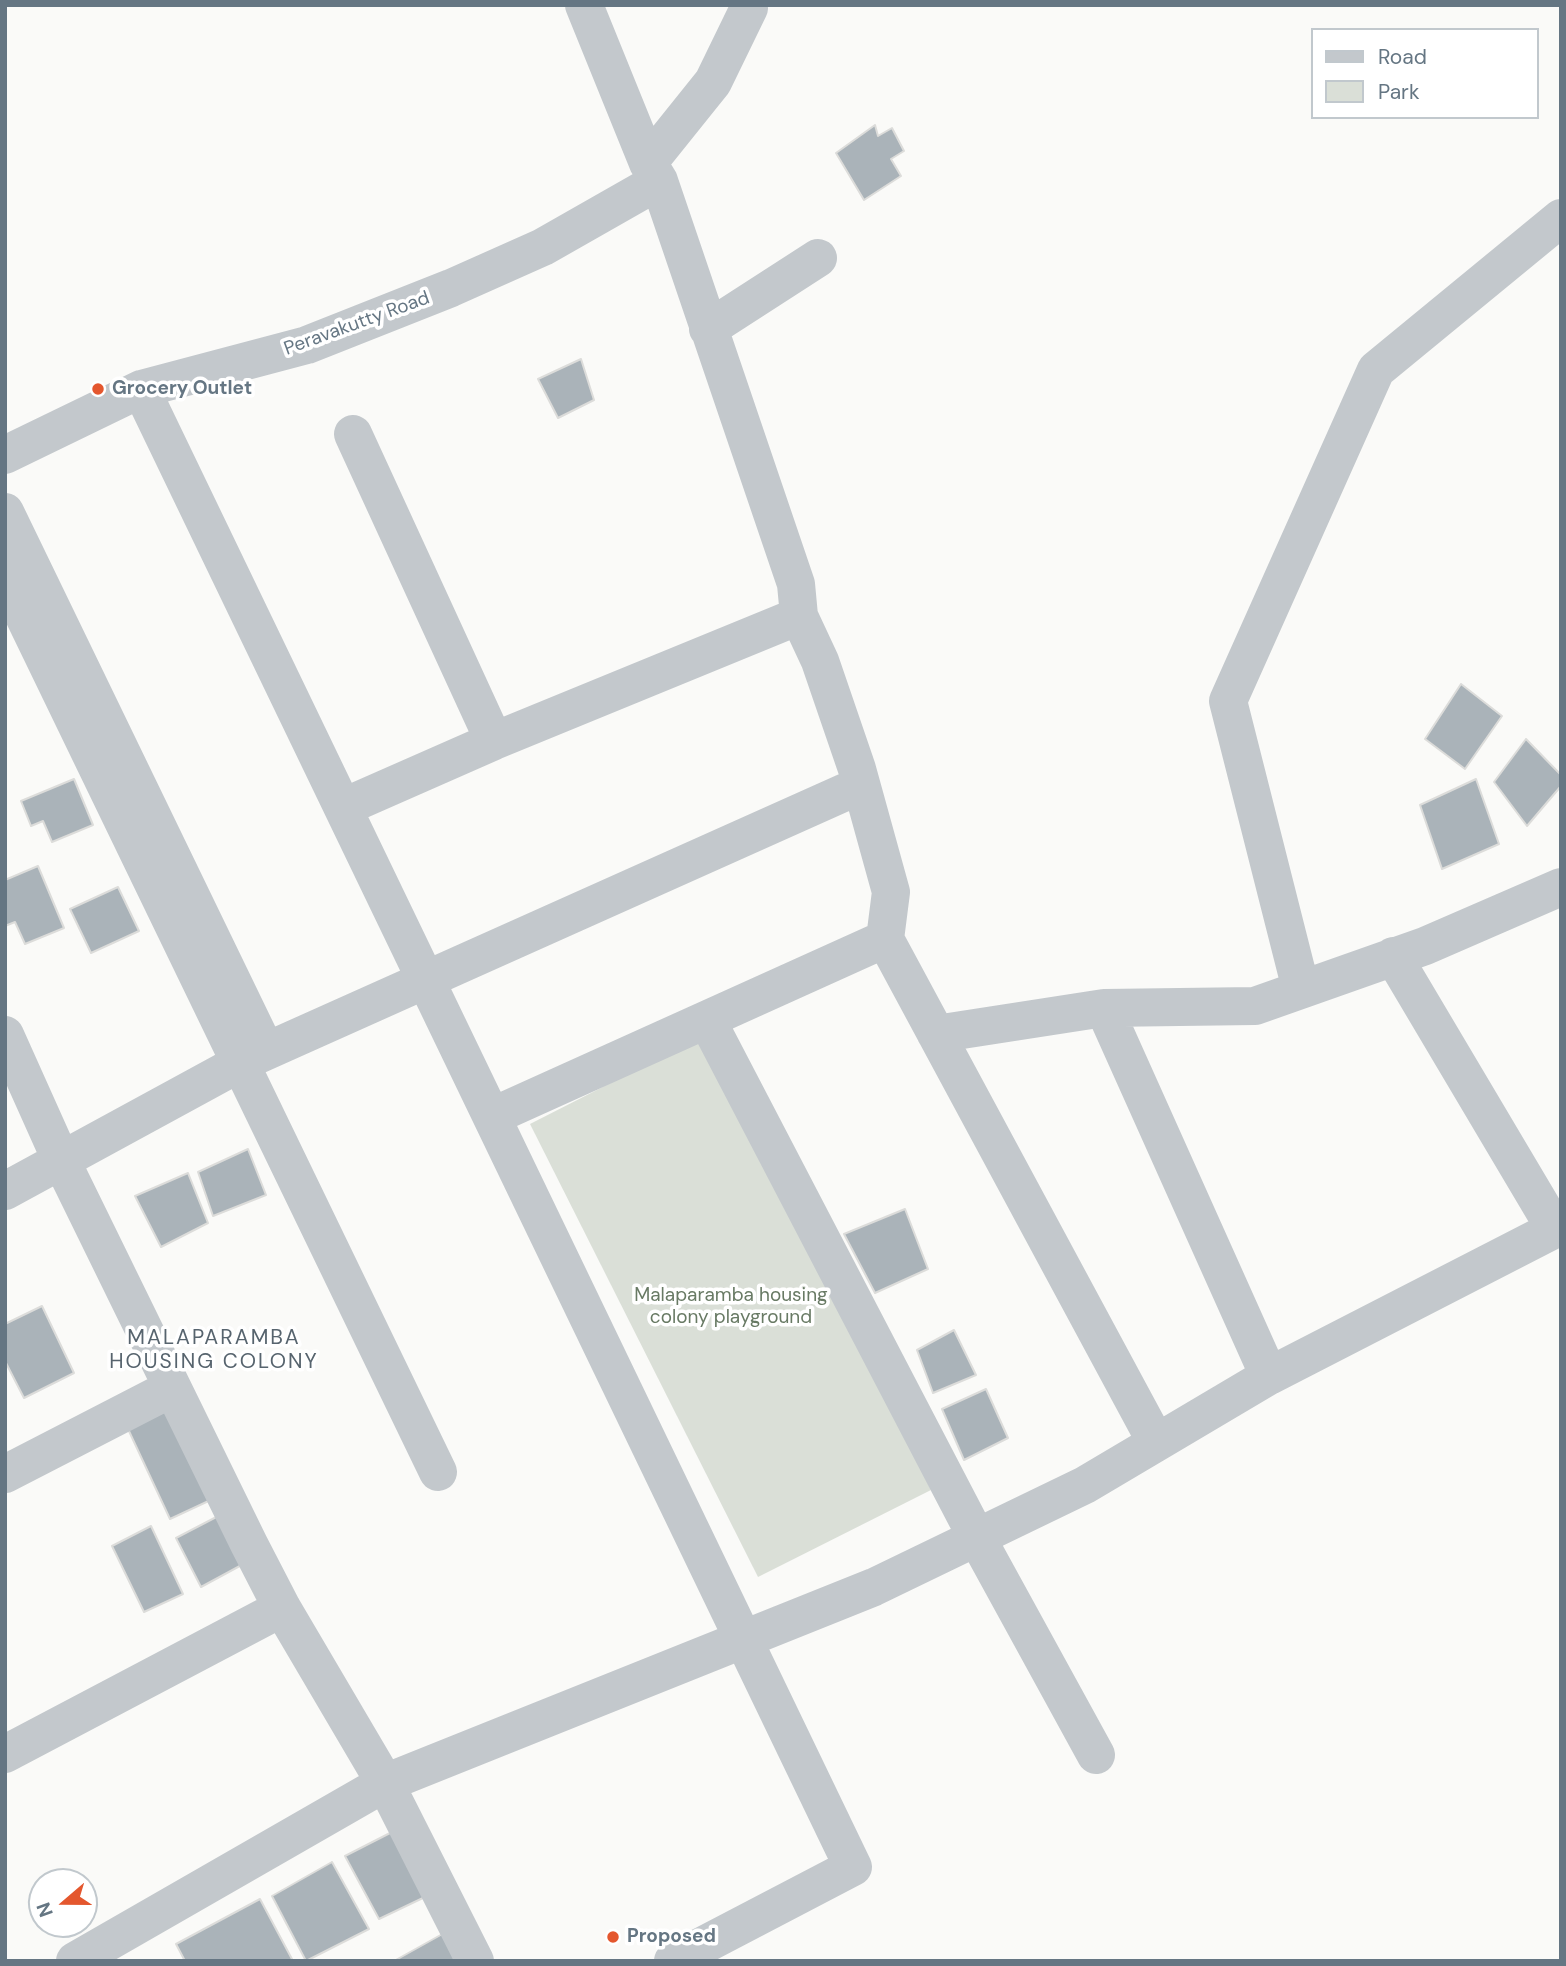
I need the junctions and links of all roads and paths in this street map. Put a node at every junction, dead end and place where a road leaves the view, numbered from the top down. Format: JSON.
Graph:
{"nodes":[{"id":1,"x":584,"y":5,"type":"edge"},
{"id":2,"x":749,"y":8,"type":"dead end"},
{"id":3,"x":653,"y":172,"type":"junction"},
{"id":4,"x":1561,"y":218,"type":"edge"},
{"id":5,"x":818,"y":258,"type":"dead end"},
{"id":6,"x":708,"y":329,"type":"junction"},
{"id":7,"x":141,"y":389,"type":"junction"},
{"id":8,"x":353,"y":434,"type":"dead end"},
{"id":9,"x":6,"y":452,"type":"edge"},
{"id":10,"x":5,"y":512,"type":"edge"},
{"id":11,"x":5,"y":577,"type":"edge"},
{"id":12,"x":799,"y":616,"type":"junction"},
{"id":13,"x":494,"y":741,"type":"junction"},
{"id":14,"x":861,"y":785,"type":"junction"},
{"id":15,"x":344,"y":807,"type":"junction"},
{"id":16,"x":1561,"y":887,"type":"edge"},
{"id":17,"x":885,"y":939,"type":"junction"},
{"id":18,"x":1393,"y":957,"type":"junction"},
{"id":19,"x":426,"y":978,"type":"junction"},
{"id":20,"x":1301,"y":989,"type":"junction"},
{"id":21,"x":1104,"y":1007,"type":"junction"},
{"id":22,"x":707,"y":1020,"type":"junction"},
{"id":23,"x":936,"y":1034,"type":"junction"},
{"id":24,"x":5,"y":1035,"type":"edge"},
{"id":25,"x":253,"y":1057,"type":"junction"},
{"id":26,"x":494,"y":1116,"type":"junction"},
{"id":27,"x":61,"y":1160,"type":"junction"},
{"id":28,"x":5,"y":1191,"type":"edge"},
{"id":29,"x":1558,"y":1227,"type":"edge"},
{"id":30,"x":1269,"y":1376,"type":"junction"},
{"id":31,"x":172,"y":1388,"type":"junction"},
{"id":32,"x":1156,"y":1442,"type":"junction"},
{"id":33,"x":438,"y":1472,"type":"dead end"},
{"id":34,"x":5,"y":1474,"type":"edge"},
{"id":35,"x":976,"y":1538,"type":"junction"},
{"id":36,"x":282,"y":1608,"type":"junction"},
{"id":37,"x":746,"y":1640,"type":"junction"},
{"id":38,"x":5,"y":1754,"type":"edge"},
{"id":39,"x":1096,"y":1755,"type":"dead end"},
{"id":40,"x":385,"y":1783,"type":"junction"},
{"id":41,"x":75,"y":1961,"type":"edge"},
{"id":42,"x":475,"y":1961,"type":"edge"},
{"id":43,"x":673,"y":1961,"type":"edge"}],
"edges":[{"from":1,"to":3,"type":"street"},
{"from":2,"to":3,"type":"street"},
{"from":3,"to":6,"type":"street"},
{"from":3,"to":7,"type":"street","name":"Peravakutty Road"},
{"from":4,"to":20,"type":"street"},
{"from":5,"to":6,"type":"street"},
{"from":6,"to":12,"type":"street"},
{"from":7,"to":9,"type":"street","name":"Peravakutty Road"},
{"from":7,"to":15,"type":"street"},
{"from":8,"to":13,"type":"street"},
{"from":10,"to":25,"type":"street"},
{"from":11,"to":25,"type":"street"},
{"from":12,"to":13,"type":"street"},
{"from":12,"to":14,"type":"street"},
{"from":13,"to":15,"type":"street"},
{"from":14,"to":17,"type":"street"},
{"from":14,"to":19,"type":"street"},
{"from":15,"to":19,"type":"street"},
{"from":16,"to":18,"type":"street"},
{"from":17,"to":22,"type":"street"},
{"from":17,"to":23,"type":"street"},
{"from":18,"to":20,"type":"street"},
{"from":18,"to":29,"type":"street"},
{"from":19,"to":25,"type":"street"},
{"from":19,"to":26,"type":"street"},
{"from":20,"to":21,"type":"street"},
{"from":21,"to":23,"type":"street"},
{"from":21,"to":30,"type":"street"},
{"from":22,"to":26,"type":"street"},
{"from":22,"to":35,"type":"street"},
{"from":23,"to":32,"type":"street"},
{"from":24,"to":27,"type":"street"},
{"from":25,"to":27,"type":"street"},
{"from":25,"to":33,"type":"street"},
{"from":26,"to":37,"type":"street"},
{"from":27,"to":28,"type":"street"},
{"from":27,"to":31,"type":"street"},
{"from":29,"to":30,"type":"street"},
{"from":30,"to":32,"type":"street"},
{"from":31,"to":34,"type":"street"},
{"from":31,"to":36,"type":"street"},
{"from":32,"to":35,"type":"street"},
{"from":35,"to":37,"type":"street"},
{"from":35,"to":39,"type":"street"},
{"from":36,"to":38,"type":"street"},
{"from":36,"to":40,"type":"street"},
{"from":37,"to":40,"type":"street"},
{"from":37,"to":43,"type":"street"},
{"from":40,"to":41,"type":"street"},
{"from":40,"to":42,"type":"street"}]}
